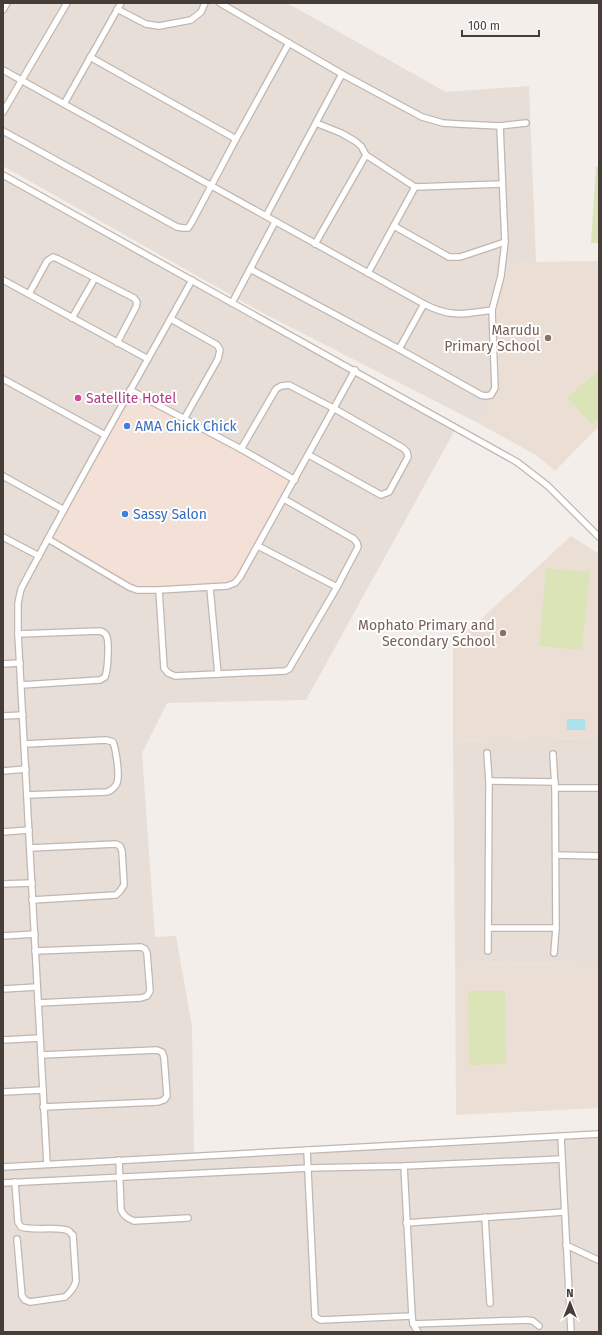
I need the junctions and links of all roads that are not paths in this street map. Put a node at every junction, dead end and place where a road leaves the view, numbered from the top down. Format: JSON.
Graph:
{"nodes":[{"id":1,"x":7,"y":3,"type":"edge"},
{"id":2,"x":67,"y":3,"type":"edge"},
{"id":3,"x":121,"y":3,"type":"edge"},
{"id":4,"x":205,"y":3,"type":"edge"},
{"id":5,"x":220,"y":3,"type":"edge"},
{"id":6,"x":118,"y":9,"type":"junction"},
{"id":7,"x":3,"y":10,"type":"edge"},
{"id":8,"x":289,"y":43,"type":"junction"},
{"id":9,"x":90,"y":57,"type":"junction"},
{"id":10,"x":3,"y":70,"type":"edge"},
{"id":11,"x":342,"y":74,"type":"junction"},
{"id":12,"x":22,"y":81,"type":"junction"},
{"id":13,"x":64,"y":104,"type":"junction"},
{"id":14,"x":3,"y":112,"type":"edge"},
{"id":15,"x":316,"y":123,"type":"junction"},
{"id":16,"x":526,"y":123,"type":"dead end"},
{"id":17,"x":500,"y":126,"type":"junction"},
{"id":18,"x":3,"y":131,"type":"edge"},
{"id":19,"x":236,"y":139,"type":"junction"},
{"id":20,"x":366,"y":155,"type":"junction"},
{"id":21,"x":3,"y":175,"type":"edge"},
{"id":22,"x":502,"y":184,"type":"junction"},
{"id":23,"x":212,"y":186,"type":"junction"},
{"id":24,"x":415,"y":187,"type":"junction"},
{"id":25,"x":266,"y":216,"type":"junction"},
{"id":26,"x":275,"y":222,"type":"junction"},
{"id":27,"x":394,"y":226,"type":"junction"},
{"id":28,"x":505,"y":242,"type":"junction"},
{"id":29,"x":315,"y":244,"type":"junction"},
{"id":30,"x":250,"y":269,"type":"junction"},
{"id":31,"x":368,"y":273,"type":"junction"},
{"id":32,"x":95,"y":278,"type":"junction"},
{"id":33,"x":3,"y":280,"type":"edge"},
{"id":34,"x":192,"y":280,"type":"junction"},
{"id":35,"x":29,"y":294,"type":"junction"},
{"id":36,"x":232,"y":303,"type":"junction"},
{"id":37,"x":424,"y":304,"type":"junction"},
{"id":38,"x":492,"y":310,"type":"junction"},
{"id":39,"x":72,"y":318,"type":"junction"},
{"id":40,"x":171,"y":319,"type":"junction"},
{"id":41,"x":117,"y":342,"type":"junction"},
{"id":42,"x":398,"y":349,"type":"junction"},
{"id":43,"x":148,"y":359,"type":"junction"},
{"id":44,"x":355,"y":370,"type":"junction"},
{"id":45,"x":3,"y":379,"type":"edge"},
{"id":46,"x":130,"y":390,"type":"junction"},
{"id":47,"x":335,"y":409,"type":"junction"},
{"id":48,"x":184,"y":419,"type":"junction"},
{"id":49,"x":104,"y":435,"type":"junction"},
{"id":50,"x":241,"y":449,"type":"junction"},
{"id":51,"x":310,"y":455,"type":"junction"},
{"id":52,"x":3,"y":476,"type":"edge"},
{"id":53,"x":295,"y":480,"type":"junction"},
{"id":54,"x":284,"y":499,"type":"junction"},
{"id":55,"x":64,"y":510,"type":"junction"},
{"id":56,"x":3,"y":537,"type":"edge"},
{"id":57,"x":599,"y":537,"type":"edge"},
{"id":58,"x":48,"y":539,"type":"junction"},
{"id":59,"x":258,"y":546,"type":"junction"},
{"id":60,"x":38,"y":556,"type":"junction"},
{"id":61,"x":337,"y":587,"type":"junction"},
{"id":62,"x":210,"y":588,"type":"junction"},
{"id":63,"x":159,"y":590,"type":"junction"},
{"id":64,"x":18,"y":634,"type":"junction"},
{"id":65,"x":20,"y":663,"type":"junction"},
{"id":66,"x":3,"y":664,"type":"edge"},
{"id":67,"x":218,"y":674,"type":"junction"},
{"id":68,"x":21,"y":685,"type":"junction"},
{"id":69,"x":23,"y":715,"type":"junction"},
{"id":70,"x":3,"y":716,"type":"edge"},
{"id":71,"x":25,"y":744,"type":"junction"},
{"id":72,"x":487,"y":753,"type":"dead end"},
{"id":73,"x":553,"y":754,"type":"dead end"},
{"id":74,"x":26,"y":769,"type":"junction"},
{"id":75,"x":3,"y":770,"type":"edge"},
{"id":76,"x":489,"y":781,"type":"junction"},
{"id":77,"x":555,"y":785,"type":"junction"},
{"id":78,"x":599,"y":788,"type":"edge"},
{"id":79,"x":28,"y":795,"type":"junction"},
{"id":80,"x":29,"y":830,"type":"junction"},
{"id":81,"x":3,"y":832,"type":"edge"},
{"id":82,"x":30,"y":848,"type":"junction"},
{"id":83,"x":556,"y":856,"type":"junction"},
{"id":84,"x":599,"y":856,"type":"edge"},
{"id":85,"x":32,"y":882,"type":"junction"},
{"id":86,"x":3,"y":884,"type":"edge"},
{"id":87,"x":32,"y":900,"type":"junction"},
{"id":88,"x":488,"y":928,"type":"junction"},
{"id":89,"x":556,"y":928,"type":"junction"},
{"id":90,"x":35,"y":934,"type":"junction"},
{"id":91,"x":3,"y":936,"type":"edge"},
{"id":92,"x":35,"y":951,"type":"junction"},
{"id":93,"x":488,"y":951,"type":"dead end"},
{"id":94,"x":554,"y":953,"type":"dead end"},
{"id":95,"x":38,"y":987,"type":"junction"},
{"id":96,"x":3,"y":989,"type":"edge"},
{"id":97,"x":38,"y":1003,"type":"junction"},
{"id":98,"x":40,"y":1038,"type":"junction"},
{"id":99,"x":3,"y":1040,"type":"edge"},
{"id":100,"x":41,"y":1055,"type":"junction"},
{"id":101,"x":43,"y":1090,"type":"junction"},
{"id":102,"x":3,"y":1092,"type":"edge"},
{"id":103,"x":44,"y":1107,"type":"junction"},
{"id":104,"x":599,"y":1134,"type":"edge"},
{"id":105,"x":561,"y":1137,"type":"junction"},
{"id":106,"x":307,"y":1150,"type":"junction"},
{"id":107,"x":562,"y":1158,"type":"junction"},
{"id":108,"x":119,"y":1160,"type":"junction"},
{"id":109,"x":47,"y":1164,"type":"junction"},
{"id":110,"x":404,"y":1166,"type":"junction"},
{"id":111,"x":3,"y":1167,"type":"edge"},
{"id":112,"x":309,"y":1168,"type":"junction"},
{"id":113,"x":120,"y":1178,"type":"junction"},
{"id":114,"x":15,"y":1182,"type":"junction"},
{"id":115,"x":3,"y":1183,"type":"edge"},
{"id":116,"x":564,"y":1212,"type":"junction"},
{"id":117,"x":485,"y":1217,"type":"junction"},
{"id":118,"x":188,"y":1218,"type":"dead end"},
{"id":119,"x":406,"y":1223,"type":"junction"},
{"id":120,"x":17,"y":1240,"type":"dead end"},
{"id":121,"x":566,"y":1245,"type":"junction"},
{"id":122,"x":598,"y":1260,"type":"dead end"},
{"id":123,"x":490,"y":1303,"type":"dead end"},
{"id":124,"x":412,"y":1316,"type":"junction"},
{"id":125,"x":413,"y":1324,"type":"junction"},
{"id":126,"x":539,"y":1326,"type":"dead end"},
{"id":127,"x":418,"y":1332,"type":"edge"},
{"id":128,"x":571,"y":1332,"type":"edge"}],
"edges":[{"from":1,"to":7,"type":"street"},
{"from":2,"to":12,"type":"street"},
{"from":3,"to":6,"type":"street"},
{"from":4,"to":6,"type":"street"},
{"from":5,"to":8,"type":"street"},
{"from":6,"to":9,"type":"street"},
{"from":8,"to":11,"type":"street"},
{"from":8,"to":19,"type":"street"},
{"from":9,"to":13,"type":"street"},
{"from":9,"to":19,"type":"street"},
{"from":10,"to":12,"type":"street"},
{"from":11,"to":15,"type":"street"},
{"from":11,"to":17,"type":"street"},
{"from":12,"to":13,"type":"street"},
{"from":12,"to":14,"type":"street"},
{"from":13,"to":23,"type":"street"},
{"from":15,"to":20,"type":"street"},
{"from":15,"to":25,"type":"street"},
{"from":16,"to":17,"type":"street"},
{"from":17,"to":22,"type":"street"},
{"from":18,"to":23,"type":"street"},
{"from":19,"to":23,"type":"street"},
{"from":20,"to":24,"type":"street"},
{"from":20,"to":29,"type":"street"},
{"from":21,"to":34,"type":"street"},
{"from":22,"to":24,"type":"street"},
{"from":22,"to":28,"type":"street"},
{"from":23,"to":25,"type":"street"},
{"from":24,"to":27,"type":"street"},
{"from":25,"to":26,"type":"street"},
{"from":26,"to":29,"type":"street"},
{"from":26,"to":30,"type":"street"},
{"from":27,"to":28,"type":"street"},
{"from":27,"to":31,"type":"street"},
{"from":28,"to":38,"type":"street"},
{"from":29,"to":31,"type":"street"},
{"from":30,"to":36,"type":"street"},
{"from":30,"to":42,"type":"street"},
{"from":31,"to":37,"type":"street"},
{"from":32,"to":35,"type":"street"},
{"from":32,"to":39,"type":"street"},
{"from":32,"to":41,"type":"street"},
{"from":33,"to":35,"type":"street"},
{"from":34,"to":36,"type":"street"},
{"from":34,"to":40,"type":"street"},
{"from":35,"to":39,"type":"street"},
{"from":36,"to":44,"type":"street"},
{"from":37,"to":38,"type":"street"},
{"from":37,"to":42,"type":"street"},
{"from":38,"to":42,"type":"street"},
{"from":39,"to":41,"type":"street"},
{"from":40,"to":43,"type":"street"},
{"from":40,"to":48,"type":"street"},
{"from":41,"to":43,"type":"street"},
{"from":43,"to":46,"type":"street"},
{"from":44,"to":47,"type":"street"},
{"from":44,"to":57,"type":"street"},
{"from":45,"to":49,"type":"street"},
{"from":46,"to":48,"type":"street"},
{"from":46,"to":49,"type":"street"},
{"from":47,"to":50,"type":"street"},
{"from":47,"to":51,"type":"street"},
{"from":47,"to":51,"type":"street"},
{"from":48,"to":50,"type":"street"},
{"from":49,"to":55,"type":"street"},
{"from":50,"to":53,"type":"street"},
{"from":51,"to":53,"type":"street"},
{"from":52,"to":55,"type":"street"},
{"from":53,"to":54,"type":"street"},
{"from":54,"to":59,"type":"street"},
{"from":54,"to":61,"type":"street"},
{"from":55,"to":58,"type":"street"},
{"from":56,"to":60,"type":"street"},
{"from":58,"to":60,"type":"street"},
{"from":58,"to":63,"type":"street"},
{"from":59,"to":61,"type":"street"},
{"from":59,"to":62,"type":"street"},
{"from":60,"to":64,"type":"street"},
{"from":61,"to":67,"type":"street"},
{"from":62,"to":63,"type":"street"},
{"from":62,"to":67,"type":"street"},
{"from":63,"to":67,"type":"street"},
{"from":64,"to":65,"type":"street"},
{"from":64,"to":68,"type":"street"},
{"from":65,"to":66,"type":"street"},
{"from":65,"to":68,"type":"street"},
{"from":68,"to":69,"type":"street"},
{"from":69,"to":70,"type":"street"},
{"from":69,"to":71,"type":"street"},
{"from":71,"to":74,"type":"street"},
{"from":71,"to":79,"type":"street"},
{"from":72,"to":76,"type":"street"},
{"from":73,"to":77,"type":"street"},
{"from":74,"to":75,"type":"street"},
{"from":74,"to":79,"type":"street"},
{"from":76,"to":77,"type":"street"},
{"from":76,"to":88,"type":"street"},
{"from":77,"to":78,"type":"street"},
{"from":77,"to":83,"type":"street"},
{"from":79,"to":80,"type":"street"},
{"from":80,"to":81,"type":"street"},
{"from":80,"to":82,"type":"street"},
{"from":82,"to":85,"type":"street"},
{"from":82,"to":87,"type":"street"},
{"from":83,"to":84,"type":"street"},
{"from":83,"to":89,"type":"street"},
{"from":85,"to":86,"type":"street"},
{"from":85,"to":87,"type":"street"},
{"from":87,"to":90,"type":"street"},
{"from":88,"to":89,"type":"street"},
{"from":88,"to":93,"type":"street"},
{"from":89,"to":94,"type":"street"},
{"from":90,"to":91,"type":"street"},
{"from":90,"to":92,"type":"street"},
{"from":92,"to":95,"type":"street"},
{"from":92,"to":97,"type":"street"},
{"from":95,"to":96,"type":"street"},
{"from":95,"to":97,"type":"street"},
{"from":97,"to":98,"type":"street"},
{"from":98,"to":99,"type":"street"},
{"from":98,"to":100,"type":"street"},
{"from":100,"to":101,"type":"street"},
{"from":100,"to":103,"type":"street"},
{"from":101,"to":102,"type":"street"},
{"from":101,"to":103,"type":"street"},
{"from":103,"to":109,"type":"street"},
{"from":104,"to":105,"type":"street"},
{"from":105,"to":106,"type":"street"},
{"from":105,"to":107,"type":"street"},
{"from":106,"to":108,"type":"street"},
{"from":106,"to":112,"type":"street"},
{"from":107,"to":110,"type":"street"},
{"from":107,"to":116,"type":"street"},
{"from":108,"to":109,"type":"street"},
{"from":108,"to":113,"type":"street"},
{"from":109,"to":111,"type":"street"},
{"from":110,"to":112,"type":"street"},
{"from":110,"to":119,"type":"street"},
{"from":112,"to":113,"type":"street"},
{"from":112,"to":124,"type":"street"},
{"from":113,"to":114,"type":"street"},
{"from":113,"to":118,"type":"street"},
{"from":114,"to":115,"type":"street"},
{"from":114,"to":120,"type":"street"},
{"from":116,"to":117,"type":"street"},
{"from":116,"to":121,"type":"street"},
{"from":117,"to":119,"type":"street"},
{"from":117,"to":123,"type":"street"},
{"from":119,"to":124,"type":"street"},
{"from":121,"to":122,"type":"street"},
{"from":121,"to":128,"type":"street"},
{"from":124,"to":125,"type":"street"},
{"from":125,"to":126,"type":"street"},
{"from":125,"to":127,"type":"street"}]}
